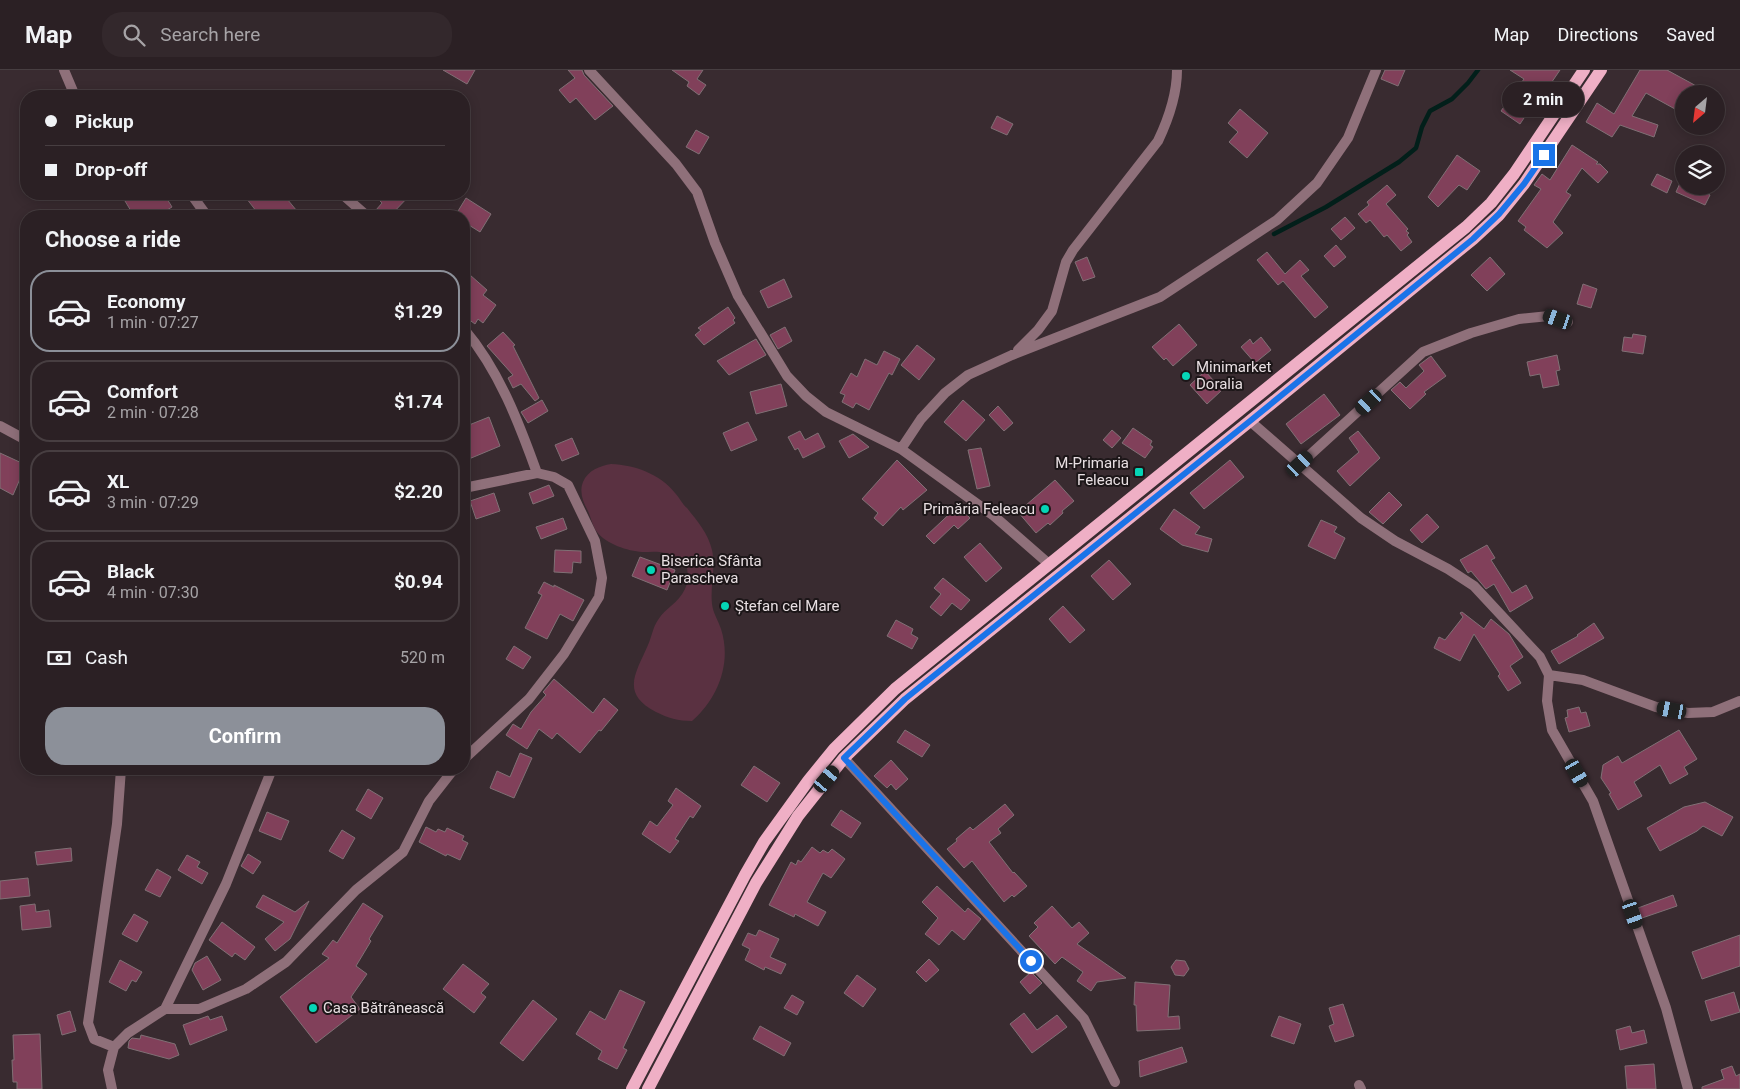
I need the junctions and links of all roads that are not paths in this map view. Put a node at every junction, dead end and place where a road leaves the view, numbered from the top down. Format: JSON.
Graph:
{"nodes":[{"id":1,"x":64,"y":70,"type":"edge"},
{"id":2,"x":589,"y":70,"type":"edge"},
{"id":3,"x":1177,"y":70,"type":"edge"},
{"id":4,"x":1376,"y":70,"type":"edge"},
{"id":5,"x":1584,"y":70,"type":"edge"},
{"id":6,"x":1601,"y":70,"type":"edge"},
{"id":7,"x":72,"y":90,"type":"edge"},
{"id":8,"x":196,"y":200,"type":"edge"},
{"id":9,"x":349,"y":200,"type":"edge"},
{"id":10,"x":203,"y":210,"type":"edge"},
{"id":11,"x":360,"y":210,"type":"edge"},
{"id":12,"x":1568,"y":322,"type":"dead end"},
{"id":13,"x":470,"y":336,"type":"edge"},
{"id":14,"x":1012,"y":355,"type":"junction"},
{"id":15,"x":1250,"y":421,"type":"junction"},
{"id":16,"x":0,"y":426,"type":"edge"},
{"id":17,"x":20,"y":437,"type":"edge"},
{"id":18,"x":901,"y":449,"type":"junction"},
{"id":19,"x":1300,"y":464,"type":"junction"},
{"id":20,"x":537,"y":473,"type":"junction"},
{"id":21,"x":470,"y":487,"type":"edge"},
{"id":22,"x":1049,"y":564,"type":"junction"},
{"id":23,"x":1549,"y":675,"type":"junction"},
{"id":24,"x":1740,"y":701,"type":"edge"},
{"id":25,"x":470,"y":754,"type":"edge"},
{"id":26,"x":844,"y":758,"type":"junction"},
{"id":27,"x":121,"y":775,"type":"edge"},
{"id":28,"x":270,"y":775,"type":"edge"},
{"id":29,"x":449,"y":775,"type":"edge"},
{"id":30,"x":164,"y":1009,"type":"junction"},
{"id":31,"x":114,"y":1047,"type":"junction"},
{"id":32,"x":1115,"y":1082,"type":"dead end"},
{"id":33,"x":112,"y":1089,"type":"edge"},
{"id":34,"x":632,"y":1089,"type":"edge"},
{"id":35,"x":648,"y":1089,"type":"edge"},
{"id":36,"x":1688,"y":1089,"type":"edge"}],
"edges":[{"from":1,"to":7,"type":"street"},
{"from":2,"to":18,"type":"street"},
{"from":3,"to":14,"type":"street"},
{"from":4,"to":14,"type":"street"},
{"from":5,"to":22,"type":"main road"},
{"from":6,"to":15,"type":"main road"},
{"from":8,"to":10,"type":"street"},
{"from":9,"to":11,"type":"street"},
{"from":12,"to":19,"type":"street"},
{"from":13,"to":20,"type":"street"},
{"from":14,"to":18,"type":"street"},
{"from":15,"to":19,"type":"street"},
{"from":15,"to":26,"type":"main road"},
{"from":16,"to":17,"type":"street"},
{"from":18,"to":22,"type":"street"},
{"from":19,"to":23,"type":"street"},
{"from":20,"to":21,"type":"street"},
{"from":20,"to":25,"type":"street"},
{"from":22,"to":34,"type":"main road"},
{"from":23,"to":24,"type":"street"},
{"from":23,"to":36,"type":"street"},
{"from":26,"to":32,"type":"street"},
{"from":26,"to":35,"type":"main road"},
{"from":27,"to":31,"type":"street"},
{"from":28,"to":30,"type":"street"},
{"from":29,"to":30,"type":"street"},
{"from":30,"to":31,"type":"street"},
{"from":31,"to":33,"type":"street"}]}
